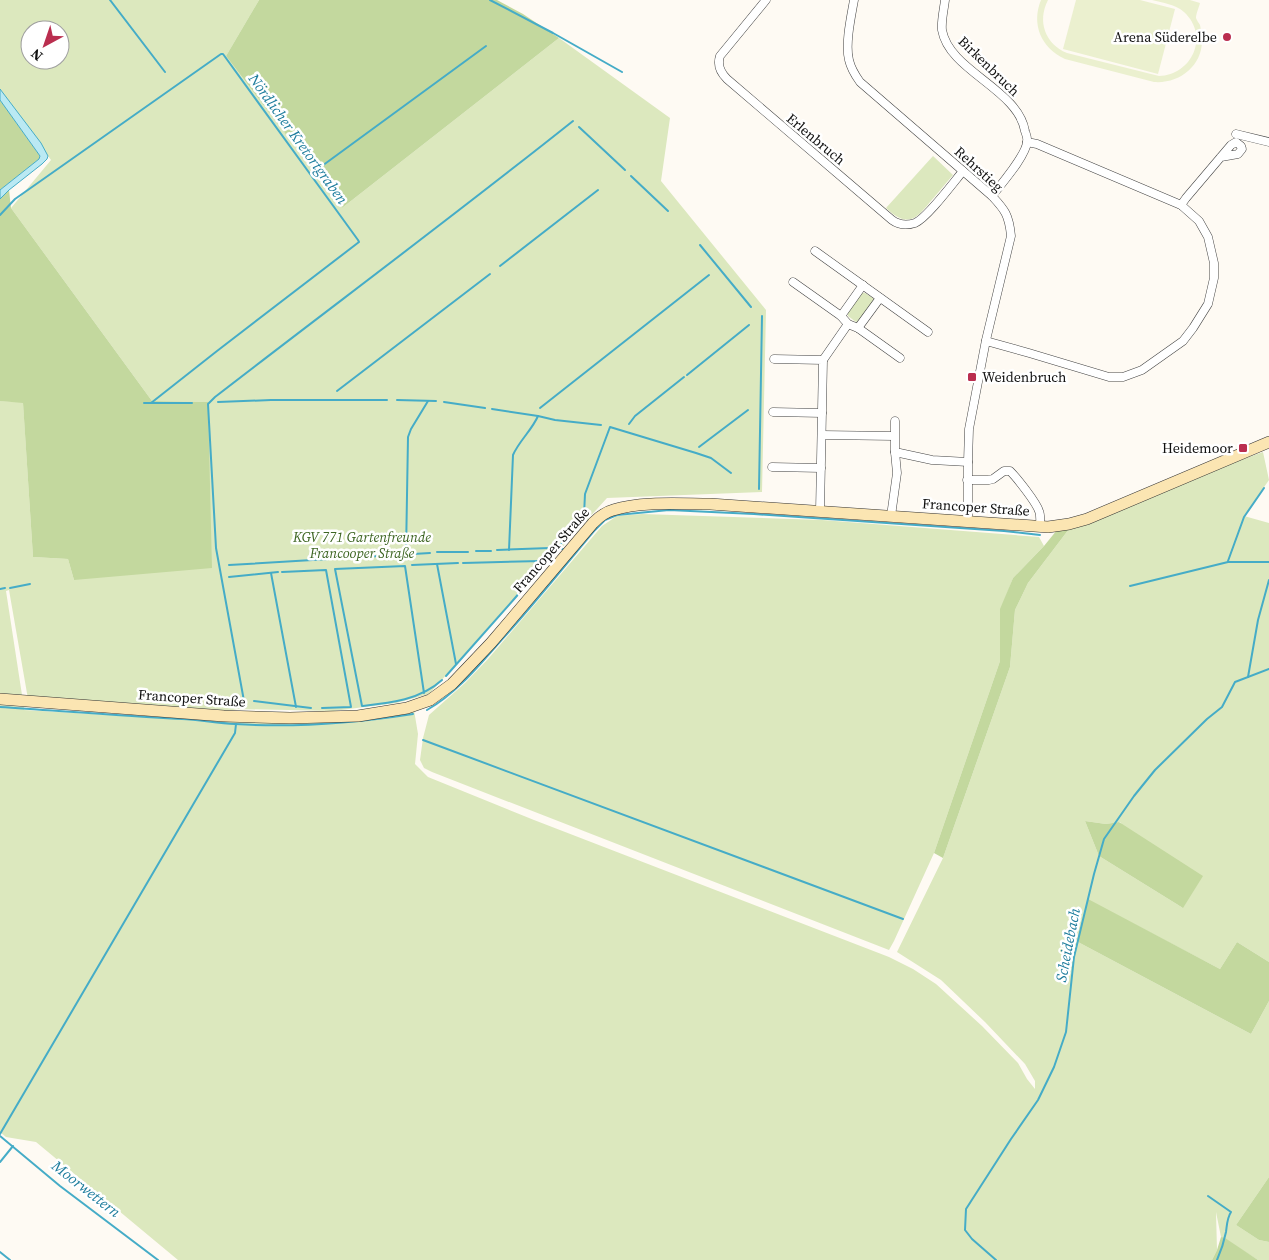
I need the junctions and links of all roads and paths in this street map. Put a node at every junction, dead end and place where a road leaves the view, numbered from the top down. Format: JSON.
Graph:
{"nodes":[{"id":1,"x":766,"y":0,"type":"edge"},
{"id":2,"x":854,"y":0,"type":"edge"},
{"id":3,"x":945,"y":0,"type":"edge"},
{"id":4,"x":1236,"y":134,"type":"dead end"},
{"id":5,"x":1028,"y":142,"type":"junction"},
{"id":6,"x":1269,"y":142,"type":"edge"},
{"id":7,"x":1221,"y":156,"type":"dead end"},
{"id":8,"x":963,"y":171,"type":"junction"},
{"id":9,"x":992,"y":196,"type":"junction"},
{"id":10,"x":1181,"y":205,"type":"junction"},
{"id":11,"x":815,"y":251,"type":"dead end"},
{"id":12,"x":793,"y":282,"type":"dead end"},
{"id":13,"x":863,"y":285,"type":"junction"},
{"id":14,"x":880,"y":298,"type":"junction"},
{"id":15,"x":841,"y":316,"type":"junction"},
{"id":16,"x":848,"y":324,"type":"junction"},
{"id":17,"x":858,"y":328,"type":"junction"},
{"id":18,"x":928,"y":332,"type":"dead end"},
{"id":19,"x":986,"y":341,"type":"junction"},
{"id":20,"x":900,"y":358,"type":"dead end"},
{"id":21,"x":774,"y":360,"type":"dead end"},
{"id":22,"x":823,"y":360,"type":"junction"},
{"id":23,"x":773,"y":412,"type":"dead end"},
{"id":24,"x":822,"y":413,"type":"junction"},
{"id":25,"x":895,"y":422,"type":"dead end"},
{"id":26,"x":822,"y":435,"type":"junction"},
{"id":27,"x":894,"y":436,"type":"junction"},
{"id":28,"x":1269,"y":442,"type":"edge"},
{"id":29,"x":895,"y":452,"type":"junction"},
{"id":30,"x":968,"y":462,"type":"junction"},
{"id":31,"x":772,"y":467,"type":"dead end"},
{"id":32,"x":821,"y":468,"type":"junction"},
{"id":33,"x":968,"y":480,"type":"junction"},
{"id":34,"x":820,"y":511,"type":"junction"},
{"id":35,"x":891,"y":516,"type":"junction"},
{"id":36,"x":968,"y":522,"type":"junction"},
{"id":37,"x":1040,"y":527,"type":"junction"},
{"id":38,"x":0,"y":699,"type":"edge"}],
"edges":[{"from":1,"to":8,"type":"street","name":"Erlenbruch"},
{"from":2,"to":8,"type":"street","name":"Rehrstieg"},
{"from":3,"to":5,"type":"street","name":"Birkenbruch"},
{"from":4,"to":6,"type":"street"},
{"from":5,"to":9,"type":"street"},
{"from":5,"to":10,"type":"street"},
{"from":7,"to":10,"type":"street"},
{"from":8,"to":9,"type":"street","name":"Rehrstieg"},
{"from":9,"to":19,"type":"street","name":"Rehrstieg"},
{"from":10,"to":19,"type":"street"},
{"from":11,"to":13,"type":"street"},
{"from":12,"to":15,"type":"street"},
{"from":13,"to":14,"type":"street"},
{"from":13,"to":15,"type":"street"},
{"from":14,"to":17,"type":"street"},
{"from":14,"to":18,"type":"street"},
{"from":15,"to":16,"type":"street"},
{"from":16,"to":17,"type":"street"},
{"from":16,"to":22,"type":"street"},
{"from":17,"to":20,"type":"street"},
{"from":19,"to":30,"type":"street","name":"Rehrstieg"},
{"from":21,"to":22,"type":"street"},
{"from":22,"to":24,"type":"street"},
{"from":23,"to":24,"type":"street"},
{"from":24,"to":26,"type":"street"},
{"from":25,"to":27,"type":"street"},
{"from":26,"to":27,"type":"street"},
{"from":26,"to":32,"type":"street"},
{"from":27,"to":29,"type":"street"},
{"from":28,"to":37,"type":"main road","name":"Francoper Straße"},
{"from":29,"to":30,"type":"street"},
{"from":29,"to":35,"type":"street"},
{"from":30,"to":33,"type":"street","name":"Rehrstieg"},
{"from":31,"to":32,"type":"street"},
{"from":32,"to":34,"type":"street"},
{"from":33,"to":36,"type":"street","name":"Rehrstieg"},
{"from":33,"to":37,"type":"street"},
{"from":34,"to":35,"type":"main road","name":"Francoper Straße"},
{"from":34,"to":38,"type":"main road","name":"Francoper Straße"},
{"from":35,"to":36,"type":"main road","name":"Francoper Straße"},
{"from":36,"to":37,"type":"main road","name":"Francoper Straße"}]}
